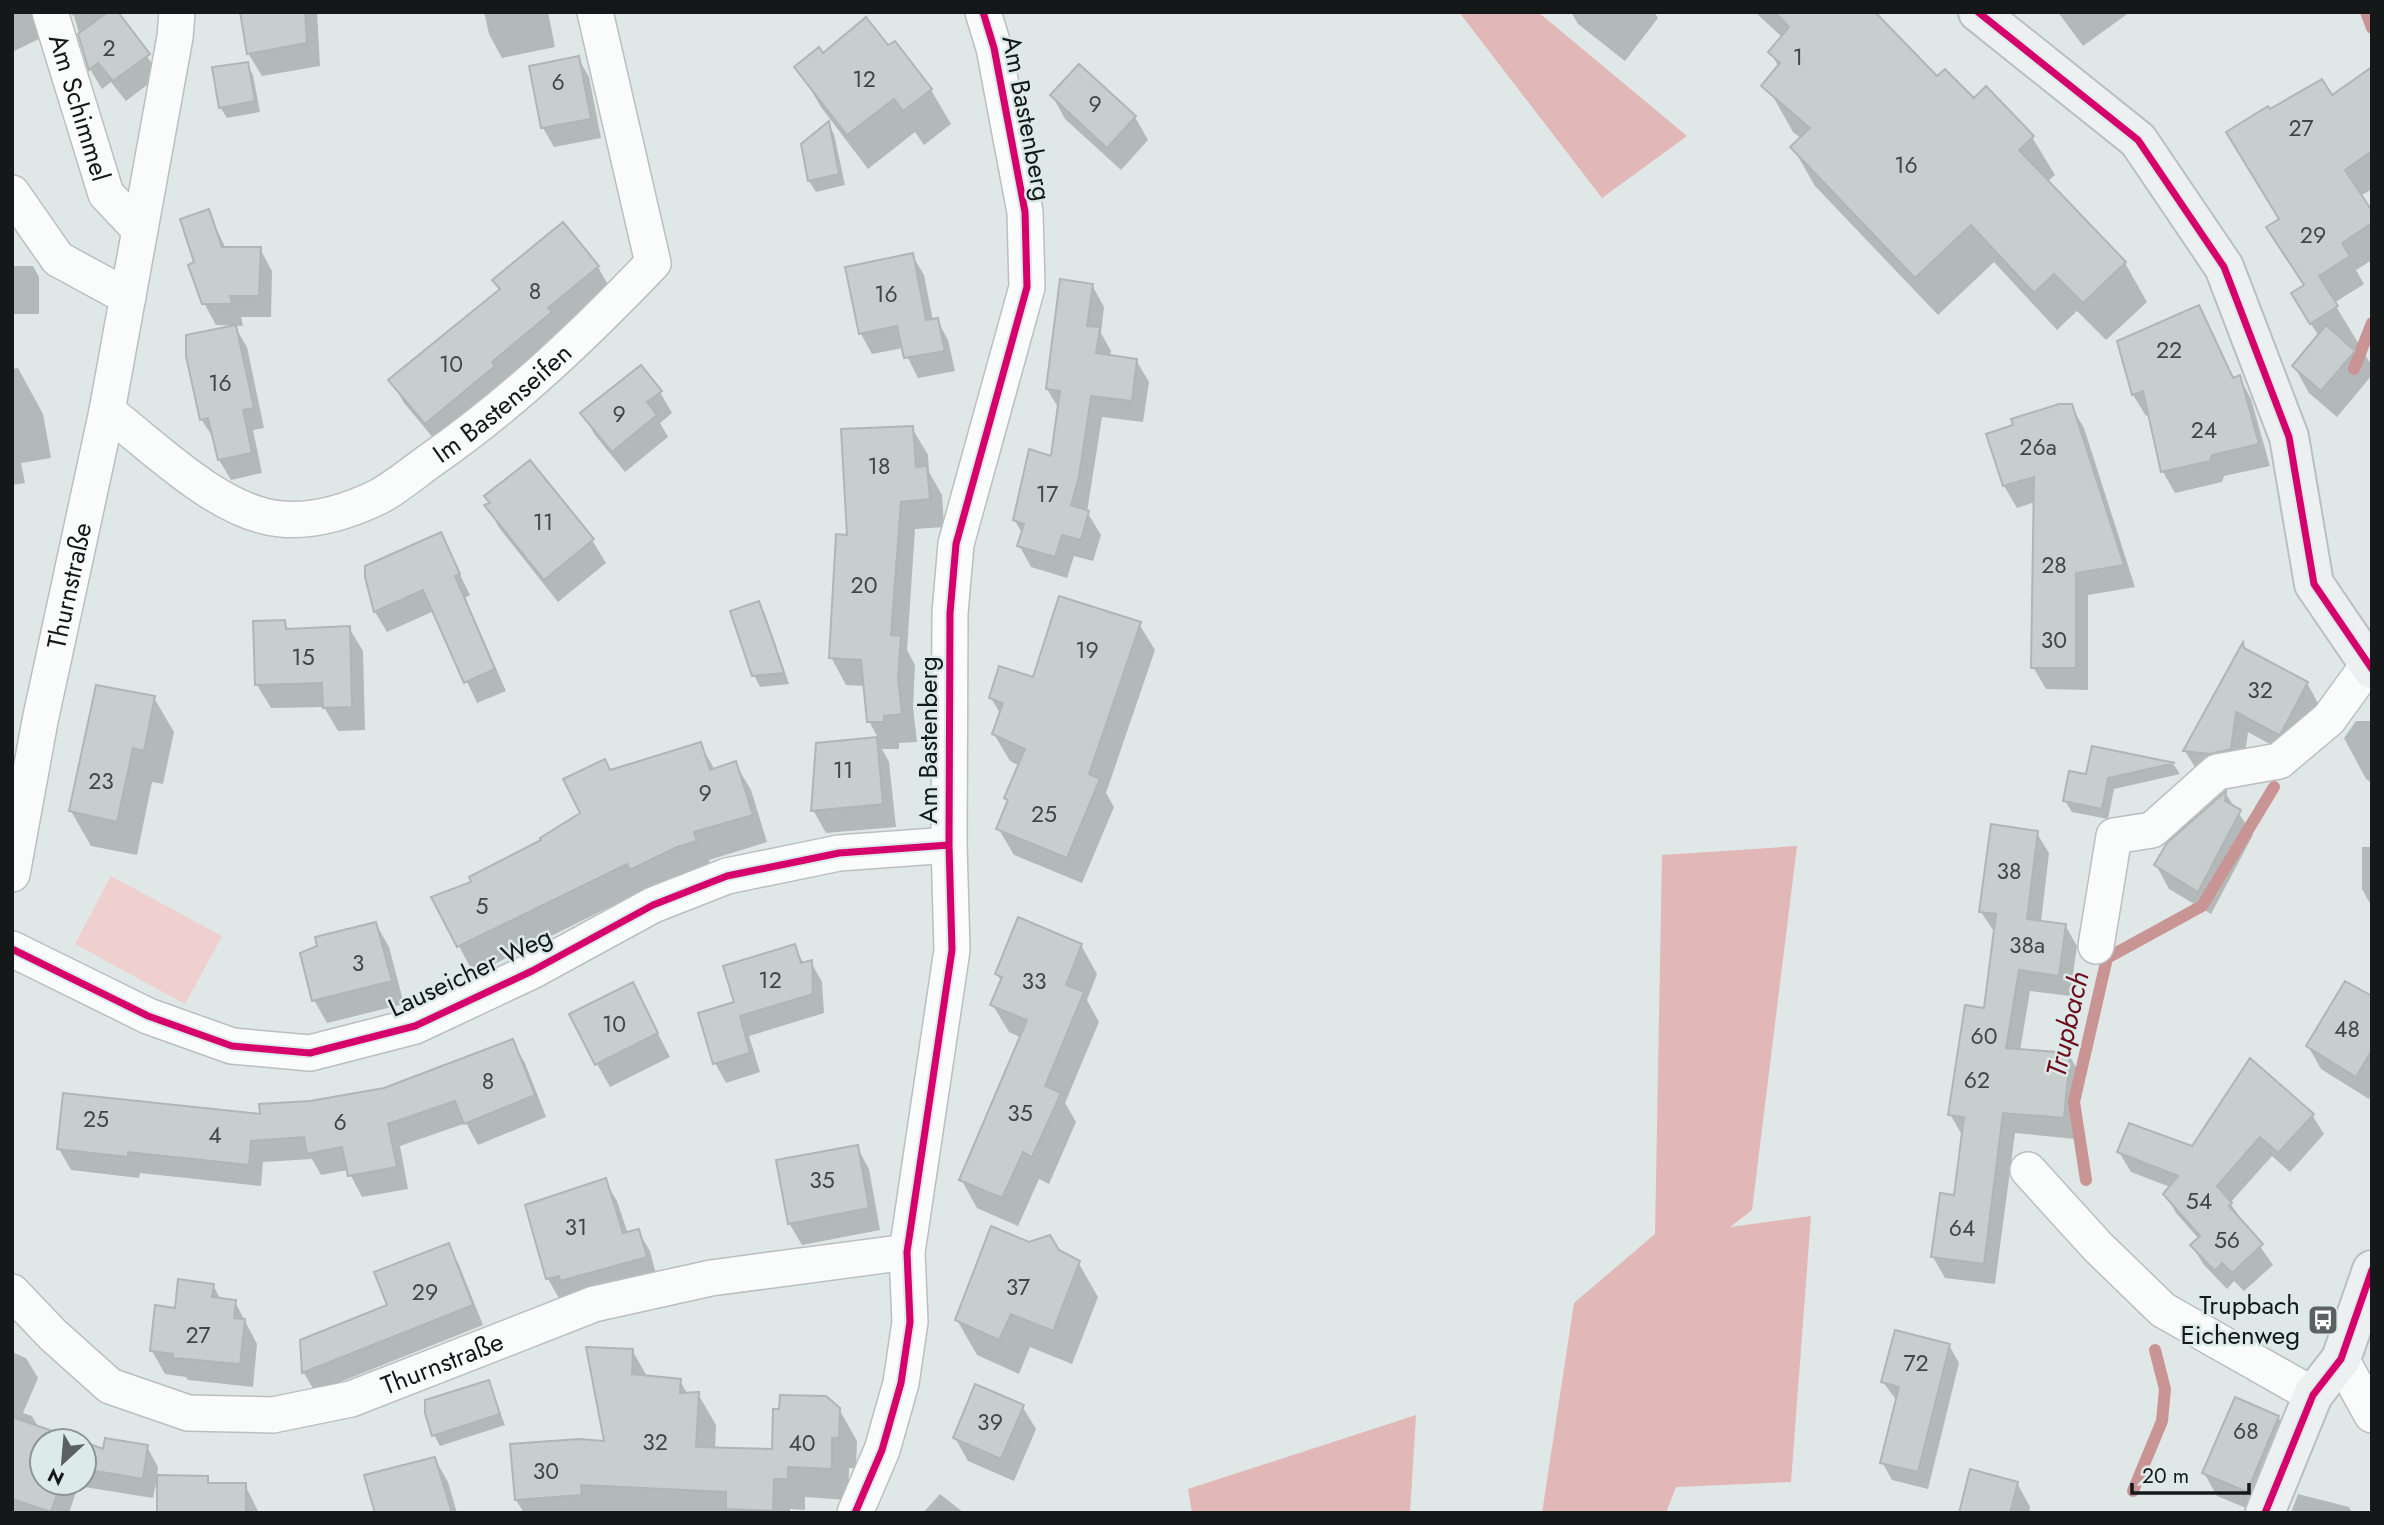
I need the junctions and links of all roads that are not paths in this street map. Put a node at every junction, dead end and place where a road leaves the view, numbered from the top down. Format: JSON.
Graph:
{"nodes":[{"id":1,"x":50,"y":12,"type":"edge"},
{"id":2,"x":177,"y":12,"type":"edge"},
{"id":3,"x":595,"y":12,"type":"edge"},
{"id":4,"x":983,"y":12,"type":"edge"},
{"id":5,"x":1978,"y":12,"type":"edge"},
{"id":6,"x":12,"y":193,"type":"edge"},
{"id":7,"x":140,"y":230,"type":"junction"},
{"id":8,"x":128,"y":297,"type":"junction"},
{"id":9,"x":107,"y":411,"type":"junction"},
{"id":10,"x":2370,"y":667,"type":"edge"},
{"id":11,"x":949,"y":845,"type":"junction"},
{"id":12,"x":12,"y":874,"type":"edge"},
{"id":13,"x":2096,"y":946,"type":"dead end"},
{"id":14,"x":12,"y":949,"type":"edge"},
{"id":15,"x":2028,"y":1170,"type":"dead end"},
{"id":16,"x":907,"y":1252,"type":"junction"},
{"id":17,"x":2372,"y":1270,"type":"edge"},
{"id":18,"x":12,"y":1292,"type":"edge"},
{"id":19,"x":2341,"y":1359,"type":"junction"},
{"id":20,"x":2313,"y":1395,"type":"junction"},
{"id":21,"x":2372,"y":1415,"type":"edge"},
{"id":22,"x":855,"y":1513,"type":"edge"},
{"id":23,"x":2265,"y":1513,"type":"edge"}],
"edges":[{"from":1,"to":7,"type":"street","name":"Am Schimmel"},
{"from":2,"to":7,"type":"street","name":"Thurnstraße"},
{"from":3,"to":9,"type":"street","name":"Im Bastenseifen"},
{"from":4,"to":11,"type":"street","name":"Am Bastenberg"},
{"from":5,"to":10,"type":"street"},
{"from":6,"to":8,"type":"street"},
{"from":7,"to":8,"type":"street","name":"Thurnstraße"},
{"from":8,"to":9,"type":"street","name":"Thurnstraße"},
{"from":9,"to":12,"type":"street","name":"Thurnstraße"},
{"from":10,"to":13,"type":"street"},
{"from":11,"to":14,"type":"street","name":"Lauseicher Weg"},
{"from":11,"to":16,"type":"street","name":"Am Bastenberg"},
{"from":15,"to":20,"type":"street"},
{"from":16,"to":18,"type":"street","name":"Thurnstraße"},
{"from":16,"to":22,"type":"street","name":"Am Bastenberg"},
{"from":17,"to":19,"type":"street"},
{"from":19,"to":20,"type":"street"},
{"from":19,"to":21,"type":"street"},
{"from":20,"to":23,"type":"street"}]}
